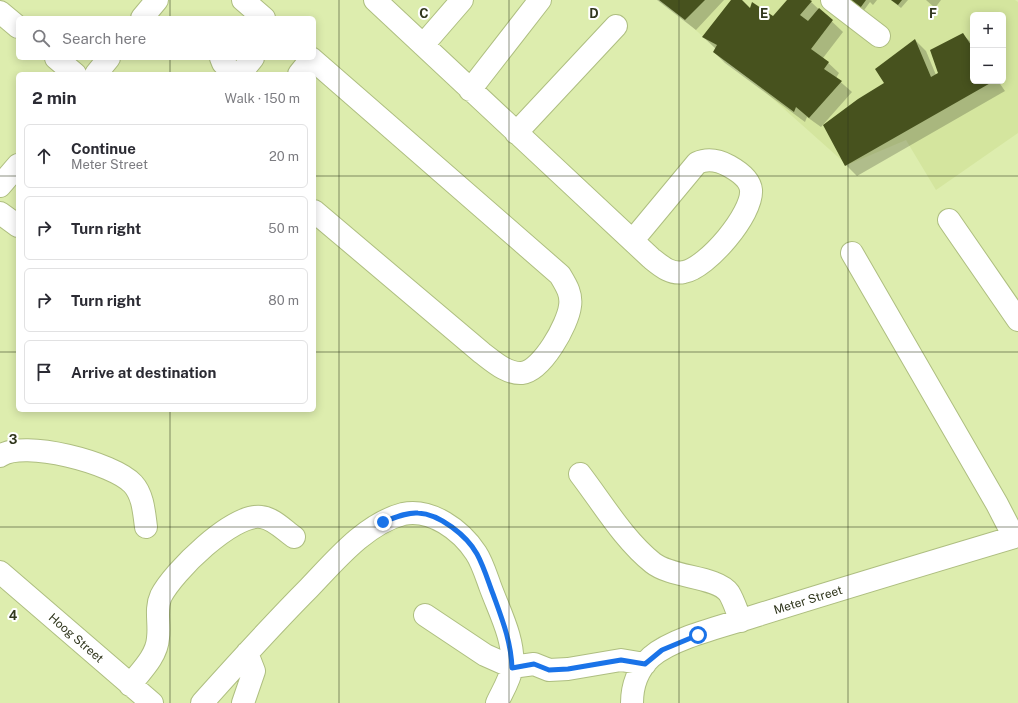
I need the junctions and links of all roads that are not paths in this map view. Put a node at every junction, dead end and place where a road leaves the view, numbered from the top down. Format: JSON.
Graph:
{"nodes":[{"id":1,"x":157,"y":0,"type":"edge"},
{"id":2,"x":375,"y":0,"type":"edge"},
{"id":3,"x":462,"y":0,"type":"edge"},
{"id":4,"x":540,"y":0,"type":"edge"},
{"id":5,"x":832,"y":0,"type":"edge"},
{"id":6,"x":0,"y":12,"type":"edge"},
{"id":7,"x":144,"y":16,"type":"edge"},
{"id":8,"x":16,"y":25,"type":"edge"},
{"id":9,"x":616,"y":26,"type":"dead end"},
{"id":10,"x":879,"y":36,"type":"dead end"},
{"id":11,"x":423,"y":45,"type":"junction"},
{"id":12,"x":58,"y":60,"type":"edge"},
{"id":13,"x":107,"y":60,"type":"edge"},
{"id":14,"x":222,"y":60,"type":"edge"},
{"id":15,"x":251,"y":60,"type":"edge"},
{"id":16,"x":307,"y":64,"type":"edge"},
{"id":17,"x":73,"y":72,"type":"edge"},
{"id":18,"x":98,"y":72,"type":"edge"},
{"id":19,"x":232,"y":72,"type":"edge"},
{"id":20,"x":242,"y":72,"type":"edge"},
{"id":21,"x":470,"y":90,"type":"junction"},
{"id":22,"x":516,"y":133,"type":"junction"},
{"id":23,"x":16,"y":167,"type":"edge"},
{"id":24,"x":0,"y":186,"type":"edge"},
{"id":25,"x":0,"y":213,"type":"edge"},
{"id":26,"x":316,"y":213,"type":"edge"},
{"id":27,"x":949,"y":220,"type":"dead end"},
{"id":28,"x":16,"y":225,"type":"edge"},
{"id":29,"x":633,"y":240,"type":"junction"},
{"id":30,"x":852,"y":253,"type":"dead end"},
{"id":31,"x":1018,"y":320,"type":"edge"},
{"id":32,"x":0,"y":456,"type":"edge"},
{"id":33,"x":580,"y":474,"type":"dead end"},
{"id":34,"x":146,"y":527,"type":"dead end"},
{"id":35,"x":294,"y":537,"type":"dead end"},
{"id":36,"x":1016,"y":537,"type":"edge"},
{"id":37,"x":0,"y":572,"type":"edge"},
{"id":38,"x":425,"y":614,"type":"dead end"},
{"id":39,"x":741,"y":621,"type":"junction"},
{"id":40,"x":247,"y":652,"type":"junction"},
{"id":41,"x":645,"y":664,"type":"junction"},
{"id":42,"x":512,"y":668,"type":"junction"},
{"id":43,"x":130,"y":684,"type":"junction"},
{"id":44,"x":152,"y":703,"type":"edge"},
{"id":45,"x":202,"y":703,"type":"edge"},
{"id":46,"x":243,"y":703,"type":"edge"},
{"id":47,"x":496,"y":703,"type":"edge"},
{"id":48,"x":632,"y":703,"type":"edge"}],
"edges":[{"from":1,"to":7,"type":"street"},
{"from":2,"to":11,"type":"street"},
{"from":3,"to":11,"type":"street"},
{"from":4,"to":21,"type":"street"},
{"from":5,"to":10,"type":"street"},
{"from":6,"to":8,"type":"street"},
{"from":9,"to":22,"type":"street"},
{"from":11,"to":21,"type":"street"},
{"from":12,"to":17,"type":"street"},
{"from":13,"to":18,"type":"street"},
{"from":14,"to":19,"type":"street"},
{"from":15,"to":20,"type":"street"},
{"from":16,"to":26,"type":"street"},
{"from":21,"to":22,"type":"street"},
{"from":22,"to":29,"type":"street"},
{"from":23,"to":24,"type":"street"},
{"from":25,"to":28,"type":"street"},
{"from":27,"to":31,"type":"street"},
{"from":29,"to":29,"type":"street"},
{"from":30,"to":36,"type":"street"},
{"from":32,"to":34,"type":"street"},
{"from":33,"to":39,"type":"street"},
{"from":35,"to":43,"type":"street"},
{"from":36,"to":39,"type":"street","name":"Meter Street"},
{"from":37,"to":43,"type":"street","name":"Hoog Street"},
{"from":38,"to":42,"type":"street"},
{"from":39,"to":41,"type":"street","name":"Meter Street"},
{"from":40,"to":42,"type":"street"},
{"from":40,"to":45,"type":"street"},
{"from":40,"to":46,"type":"street"},
{"from":41,"to":42,"type":"street"},
{"from":41,"to":48,"type":"street","name":"Meter Street"},
{"from":42,"to":47,"type":"street"},
{"from":43,"to":44,"type":"street","name":"Hoog Street"}]}
